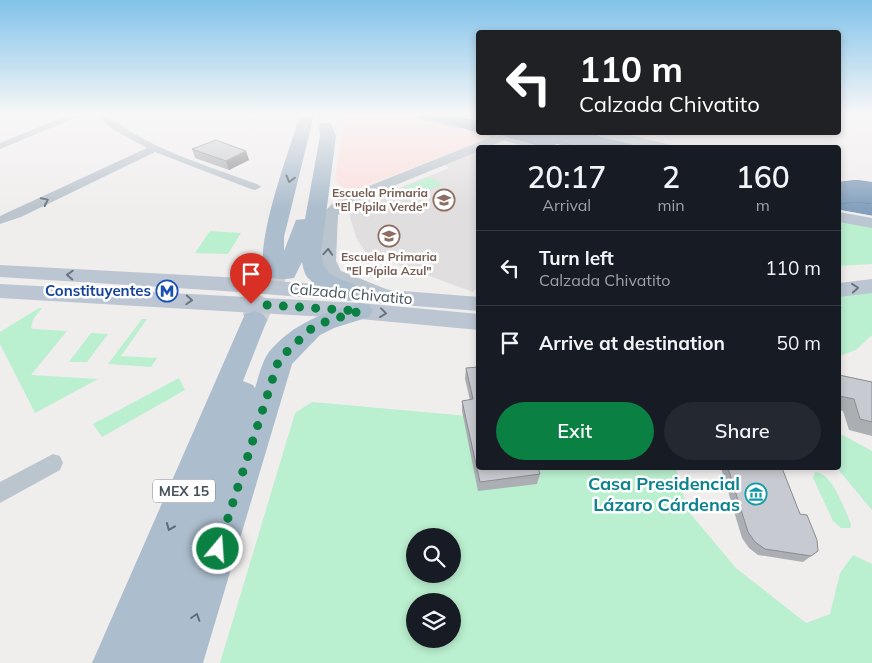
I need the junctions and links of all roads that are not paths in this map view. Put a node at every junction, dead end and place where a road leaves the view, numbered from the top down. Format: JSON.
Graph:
{"nodes":[{"id":1,"x":148,"y":146,"type":"edge"},
{"id":2,"x":299,"y":146,"type":"edge"},
{"id":3,"x":318,"y":146,"type":"edge"},
{"id":4,"x":326,"y":146,"type":"edge"},
{"id":5,"x":470,"y":146,"type":"edge"},
{"id":6,"x":154,"y":149,"type":"junction"},
{"id":7,"x":841,"y":183,"type":"edge"},
{"id":8,"x":255,"y":187,"type":"dead end"},
{"id":9,"x":872,"y":188,"type":"edge"},
{"id":10,"x":841,"y":193,"type":"edge"},
{"id":11,"x":841,"y":193,"type":"edge"},
{"id":12,"x":872,"y":193,"type":"edge"},
{"id":13,"x":872,"y":199,"type":"edge"},
{"id":14,"x":841,"y":203,"type":"edge"},
{"id":15,"x":841,"y":207,"type":"edge"},
{"id":16,"x":872,"y":209,"type":"edge"},
{"id":17,"x":872,"y":213,"type":"edge"},
{"id":18,"x":841,"y":217,"type":"edge"},
{"id":19,"x":0,"y":220,"type":"edge"},
{"id":20,"x":872,"y":223,"type":"edge"},
{"id":21,"x":872,"y":271,"type":"edge"},
{"id":22,"x":0,"y":272,"type":"edge"},
{"id":23,"x":841,"y":273,"type":"edge"},
{"id":24,"x":872,"y":286,"type":"edge"},
{"id":25,"x":841,"y":290,"type":"edge"},
{"id":26,"x":0,"y":291,"type":"edge"},
{"id":27,"x":218,"y":293,"type":"junction"},
{"id":28,"x":389,"y":297,"type":"junction"},
{"id":29,"x":357,"y":302,"type":"junction"},
{"id":30,"x":476,"y":304,"type":"edge"},
{"id":31,"x":476,"y":322,"type":"edge"},
{"id":32,"x":53,"y":464,"type":"dead end"},
{"id":33,"x":0,"y":493,"type":"edge"},
{"id":34,"x":114,"y":663,"type":"edge"},
{"id":35,"x":147,"y":663,"type":"edge"},
{"id":36,"x":181,"y":663,"type":"edge"}],
"edges":[{"from":1,"to":6,"type":"street"},
{"from":2,"to":3,"type":"main road","one_way":true},
{"from":4,"to":29,"type":"main road"},
{"from":28,"to":5,"type":"street","one_way":true},
{"from":6,"to":8,"type":"street"},
{"from":19,"to":6,"type":"street","one_way":true},
{"from":7,"to":9,"type":"main road"},
{"from":10,"to":12,"type":"highway","bridge":true},
{"from":11,"to":13,"type":"highway"},
{"from":14,"to":16,"type":"highway"},
{"from":15,"to":17,"type":"highway"},
{"from":18,"to":20,"type":"main road"},
{"from":21,"to":23,"type":"main road"},
{"from":27,"to":22,"type":"main road","one_way":true},
{"from":25,"to":24,"type":"main road","one_way":true},
{"from":26,"to":27,"type":"main road","one_way":true},
{"from":27,"to":29,"type":"main road","name":"Calzada Chivatito"},
{"from":28,"to":29,"type":"main road","name":"Calzada Chivatito"},
{"from":28,"to":30,"type":"main road","name":"Calzada Chivatito"},
{"from":29,"to":31,"type":"main road","name":"Calzada Chivatito","one_way":true},
{"from":36,"to":29,"type":"main road","one_way":true},
{"from":32,"to":33,"type":"street"},
{"from":35,"to":34,"type":"main road","number":"MEX 15","one_way":true}]}
